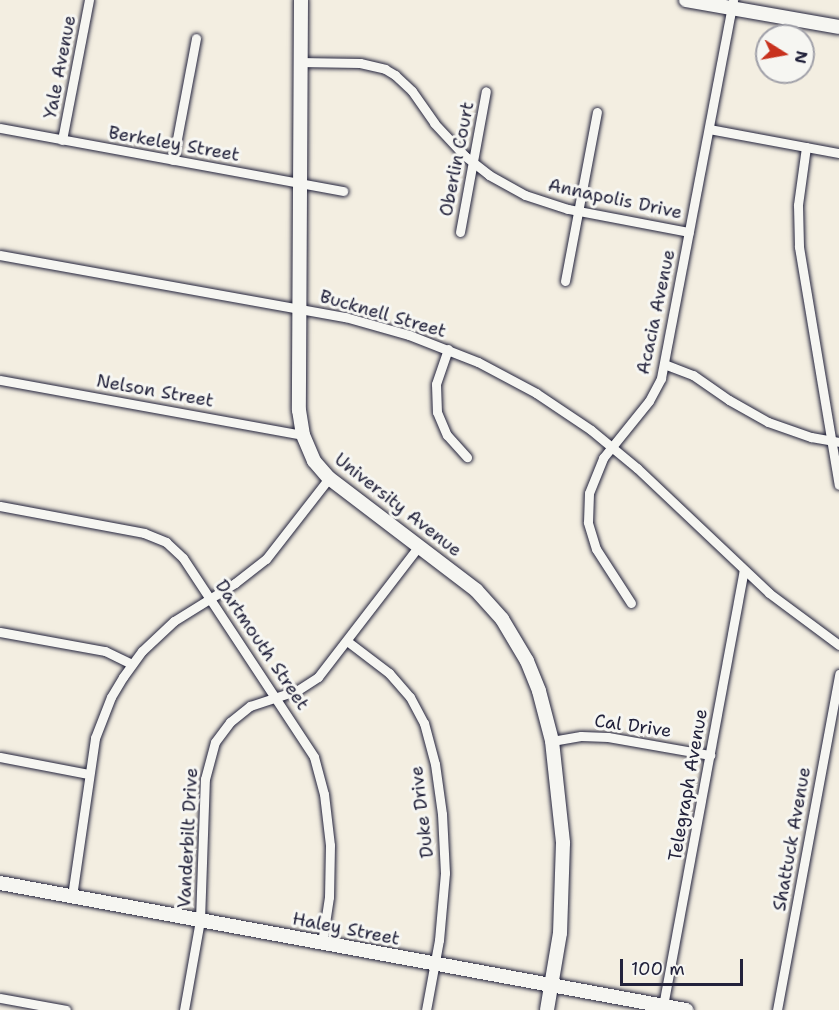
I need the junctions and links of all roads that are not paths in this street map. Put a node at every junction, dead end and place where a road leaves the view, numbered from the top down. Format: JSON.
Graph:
{"nodes":[{"id":1,"x":89,"y":0,"type":"edge"},
{"id":2,"x":301,"y":0,"type":"edge"},
{"id":3,"x":686,"y":0,"type":"edge"},
{"id":4,"x":729,"y":3,"type":"edge"},
{"id":5,"x":839,"y":27,"type":"edge"},
{"id":6,"x":196,"y":38,"type":"dead end"},
{"id":7,"x":299,"y":62,"type":"junction"},
{"id":8,"x":486,"y":92,"type":"dead end"},
{"id":9,"x":597,"y":112,"type":"dead end"},
{"id":10,"x":0,"y":128,"type":"edge"},
{"id":11,"x":709,"y":129,"type":"junction"},
{"id":12,"x":62,"y":140,"type":"junction"},
{"id":13,"x":806,"y":147,"type":"junction"},
{"id":14,"x":839,"y":153,"type":"edge"},
{"id":15,"x":173,"y":160,"type":"junction"},
{"id":16,"x":473,"y":163,"type":"junction"},
{"id":17,"x":299,"y":183,"type":"junction"},
{"id":18,"x":343,"y":190,"type":"dead end"},
{"id":19,"x":578,"y":211,"type":"junction"},
{"id":20,"x":460,"y":232,"type":"dead end"},
{"id":21,"x":689,"y":232,"type":"junction"},
{"id":22,"x":0,"y":255,"type":"edge"},
{"id":23,"x":565,"y":281,"type":"dead end"},
{"id":24,"x":299,"y":308,"type":"junction"},
{"id":25,"x":448,"y":349,"type":"junction"},
{"id":26,"x":664,"y":364,"type":"junction"},
{"id":27,"x":0,"y":380,"type":"edge"},
{"id":28,"x":303,"y":435,"type":"junction"},
{"id":29,"x":835,"y":442,"type":"edge"},
{"id":30,"x":612,"y":446,"type":"junction"},
{"id":31,"x":467,"y":457,"type":"dead end"},
{"id":32,"x":329,"y":478,"type":"junction"},
{"id":33,"x":839,"y":485,"type":"edge"},
{"id":34,"x":0,"y":506,"type":"edge"},
{"id":35,"x":419,"y":546,"type":"junction"},
{"id":36,"x":744,"y":570,"type":"junction"},
{"id":37,"x":210,"y":598,"type":"junction"},
{"id":38,"x":631,"y":603,"type":"dead end"},
{"id":39,"x":0,"y":632,"type":"edge"},
{"id":40,"x":347,"y":641,"type":"junction"},
{"id":41,"x":839,"y":645,"type":"edge"},
{"id":42,"x":132,"y":664,"type":"junction"},
{"id":43,"x":839,"y":674,"type":"edge"},
{"id":44,"x":277,"y":697,"type":"junction"},
{"id":45,"x":552,"y":741,"type":"junction"},
{"id":46,"x":710,"y":755,"type":"junction"},
{"id":47,"x":0,"y":757,"type":"edge"},
{"id":48,"x":88,"y":774,"type":"junction"},
{"id":49,"x":0,"y":883,"type":"edge"},
{"id":50,"x":72,"y":896,"type":"junction"},
{"id":51,"x":200,"y":920,"type":"junction"},
{"id":52,"x":322,"y":943,"type":"junction"},
{"id":53,"x":435,"y":964,"type":"junction"},
{"id":54,"x":552,"y":986,"type":"junction"},
{"id":55,"x":0,"y":998,"type":"edge"},
{"id":56,"x":663,"y":1006,"type":"junction"},
{"id":57,"x":66,"y":1010,"type":"edge"},
{"id":58,"x":184,"y":1010,"type":"edge"},
{"id":59,"x":426,"y":1010,"type":"edge"},
{"id":60,"x":547,"y":1010,"type":"edge"},
{"id":61,"x":686,"y":1010,"type":"edge"},
{"id":62,"x":777,"y":1010,"type":"edge"}],
"edges":[{"from":1,"to":12,"type":"street","name":"Yale Avenue"},
{"from":2,"to":7,"type":"street","name":"University Avenue"},
{"from":3,"to":4,"type":"street"},
{"from":4,"to":5,"type":"street"},
{"from":4,"to":11,"type":"street","name":"Acacia Avenue"},
{"from":6,"to":15,"type":"street"},
{"from":7,"to":16,"type":"street","name":"Annapolis Drive"},
{"from":7,"to":17,"type":"street","name":"University Avenue"},
{"from":8,"to":16,"type":"street","name":"Oberlin Court"},
{"from":9,"to":19,"type":"street"},
{"from":10,"to":12,"type":"street","name":"Berkeley Street"},
{"from":11,"to":13,"type":"street"},
{"from":11,"to":21,"type":"street","name":"Acacia Avenue"},
{"from":12,"to":15,"type":"street","name":"Berkeley Street"},
{"from":13,"to":14,"type":"street"},
{"from":13,"to":29,"type":"street"},
{"from":15,"to":17,"type":"street","name":"Berkeley Street"},
{"from":16,"to":19,"type":"street","name":"Annapolis Drive"},
{"from":16,"to":20,"type":"street","name":"Oberlin Court"},
{"from":17,"to":18,"type":"street","name":"Berkeley Street"},
{"from":17,"to":24,"type":"street","name":"University Avenue"},
{"from":19,"to":21,"type":"street","name":"Annapolis Drive"},
{"from":19,"to":23,"type":"street"},
{"from":21,"to":26,"type":"street","name":"Acacia Avenue"},
{"from":22,"to":24,"type":"street","name":"Bucknell Street"},
{"from":24,"to":25,"type":"street","name":"Bucknell Street"},
{"from":24,"to":28,"type":"street","name":"University Avenue"},
{"from":25,"to":30,"type":"street","name":"Bucknell Street"},
{"from":25,"to":31,"type":"street"},
{"from":26,"to":29,"type":"street"},
{"from":26,"to":30,"type":"street","name":"Acacia Avenue"},
{"from":27,"to":28,"type":"street","name":"Nelson Street"},
{"from":28,"to":32,"type":"street","name":"University Avenue"},
{"from":29,"to":33,"type":"street"},
{"from":30,"to":36,"type":"street","name":"Bucknell Street"},
{"from":30,"to":38,"type":"street","name":"Acacia Avenue"},
{"from":32,"to":35,"type":"street","name":"University Avenue"},
{"from":32,"to":37,"type":"street"},
{"from":34,"to":37,"type":"street","name":"Dartmouth Street"},
{"from":35,"to":40,"type":"street","name":"Vanderbilt Drive"},
{"from":35,"to":45,"type":"street","name":"University Avenue"},
{"from":36,"to":41,"type":"street","name":"Bucknell Street"},
{"from":36,"to":46,"type":"street","name":"Telegraph Avenue"},
{"from":37,"to":42,"type":"street"},
{"from":37,"to":44,"type":"street","name":"Dartmouth Street"},
{"from":39,"to":42,"type":"street"},
{"from":40,"to":44,"type":"street","name":"Vanderbilt Drive"},
{"from":40,"to":53,"type":"street","name":"Duke Drive"},
{"from":42,"to":48,"type":"street"},
{"from":43,"to":62,"type":"street","name":"Shattuck Avenue"},
{"from":44,"to":51,"type":"street","name":"Vanderbilt Drive"},
{"from":44,"to":52,"type":"street","name":"Dartmouth Street"},
{"from":45,"to":46,"type":"street","name":"Cal Drive"},
{"from":45,"to":54,"type":"street","name":"University Avenue"},
{"from":46,"to":56,"type":"street","name":"Telegraph Avenue"},
{"from":47,"to":48,"type":"street"},
{"from":48,"to":50,"type":"street"},
{"from":49,"to":50,"type":"street","name":"Haley Street"},
{"from":50,"to":51,"type":"street","name":"Haley Street"},
{"from":51,"to":52,"type":"street","name":"Haley Street"},
{"from":51,"to":58,"type":"street","name":"Vanderbilt Drive"},
{"from":52,"to":53,"type":"street","name":"Haley Street"},
{"from":53,"to":54,"type":"street","name":"Haley Street"},
{"from":53,"to":59,"type":"street","name":"Duke Drive"},
{"from":54,"to":56,"type":"street","name":"Haley Street"},
{"from":54,"to":60,"type":"street","name":"University Avenue"},
{"from":55,"to":57,"type":"street"},
{"from":56,"to":61,"type":"street","name":"Haley Street"}]}
